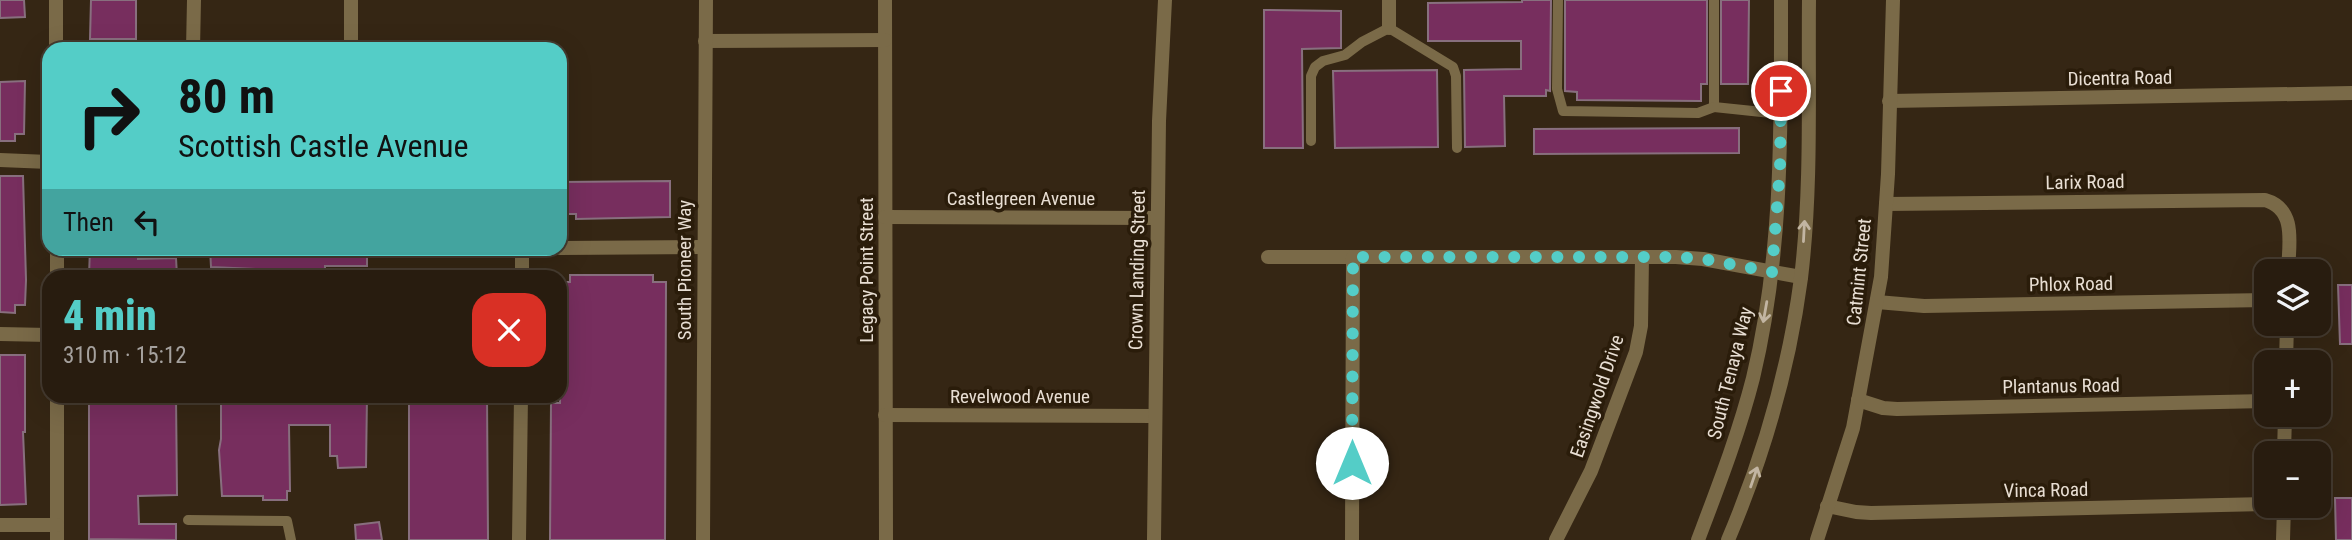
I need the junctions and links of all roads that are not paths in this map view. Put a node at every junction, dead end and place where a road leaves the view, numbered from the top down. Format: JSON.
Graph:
{"nodes":[{"id":1,"x":56,"y":0,"type":"edge"},
{"id":2,"x":194,"y":0,"type":"edge"},
{"id":3,"x":351,"y":0,"type":"edge"},
{"id":4,"x":706,"y":0,"type":"edge"},
{"id":5,"x":885,"y":0,"type":"edge"},
{"id":6,"x":1165,"y":0,"type":"edge"},
{"id":7,"x":1389,"y":0,"type":"edge"},
{"id":8,"x":1558,"y":0,"type":"edge"},
{"id":9,"x":1714,"y":0,"type":"edge"},
{"id":10,"x":1781,"y":0,"type":"edge"},
{"id":11,"x":1809,"y":0,"type":"edge"},
{"id":12,"x":1892,"y":0,"type":"edge"},
{"id":13,"x":1389,"y":28,"type":"junction"},
{"id":14,"x":885,"y":40,"type":"junction"},
{"id":15,"x":705,"y":41,"type":"junction"},
{"id":16,"x":56,"y":42,"type":"edge"},
{"id":17,"x":194,"y":42,"type":"edge"},
{"id":18,"x":351,"y":42,"type":"edge"},
{"id":19,"x":2352,"y":93,"type":"edge"},
{"id":20,"x":1889,"y":100,"type":"junction"},
{"id":21,"x":1714,"y":107,"type":"junction"},
{"id":22,"x":1781,"y":114,"type":"junction"},
{"id":23,"x":1311,"y":141,"type":"dead end"},
{"id":24,"x":1457,"y":148,"type":"dead end"},
{"id":25,"x":0,"y":160,"type":"edge"},
{"id":26,"x":42,"y":162,"type":"edge"},
{"id":27,"x":1886,"y":204,"type":"junction"},
{"id":28,"x":885,"y":217,"type":"junction"},
{"id":29,"x":1157,"y":218,"type":"junction"},
{"id":30,"x":703,"y":247,"type":"junction"},
{"id":31,"x":567,"y":248,"type":"edge"},
{"id":32,"x":1268,"y":257,"type":"dead end"},
{"id":33,"x":1353,"y":257,"type":"junction"},
{"id":34,"x":1642,"y":257,"type":"junction"},
{"id":35,"x":2288,"y":259,"type":"edge"},
{"id":36,"x":1772,"y":272,"type":"junction"},
{"id":37,"x":1801,"y":277,"type":"junction"},
{"id":38,"x":2254,"y":300,"type":"edge"},
{"id":39,"x":1877,"y":302,"type":"junction"},
{"id":40,"x":0,"y":334,"type":"edge"},
{"id":41,"x":42,"y":335,"type":"edge"},
{"id":42,"x":1858,"y":400,"type":"junction"},
{"id":43,"x":2254,"y":401,"type":"edge"},
{"id":44,"x":57,"y":403,"type":"edge"},
{"id":45,"x":521,"y":403,"type":"edge"},
{"id":46,"x":886,"y":415,"type":"junction"},
{"id":47,"x":1155,"y":416,"type":"junction"},
{"id":48,"x":2254,"y":504,"type":"edge"},
{"id":49,"x":1827,"y":506,"type":"junction"},
{"id":50,"x":2284,"y":518,"type":"edge"},
{"id":51,"x":188,"y":520,"type":"dead end"},
{"id":52,"x":0,"y":525,"type":"edge"},
{"id":53,"x":57,"y":533,"type":"edge"},
{"id":54,"x":291,"y":540,"type":"edge"},
{"id":55,"x":519,"y":540,"type":"edge"},
{"id":56,"x":703,"y":540,"type":"edge"},
{"id":57,"x":886,"y":540,"type":"edge"},
{"id":58,"x":1154,"y":540,"type":"edge"},
{"id":59,"x":1352,"y":540,"type":"edge"},
{"id":60,"x":1556,"y":540,"type":"edge"},
{"id":61,"x":1698,"y":540,"type":"edge"},
{"id":62,"x":1728,"y":540,"type":"edge"},
{"id":63,"x":1817,"y":540,"type":"edge"},
{"id":64,"x":2283,"y":540,"type":"edge"}],
"edges":[{"from":1,"to":16,"type":"street"},
{"from":2,"to":17,"type":"street"},
{"from":3,"to":18,"type":"street"},
{"from":4,"to":15,"type":"street","name":"South Pioneer Way"},
{"from":5,"to":14,"type":"street","name":"Legacy Point Street"},
{"from":6,"to":29,"type":"street","name":"Crown Landing Street"},
{"from":7,"to":13,"type":"street"},
{"from":8,"to":21,"type":"lane"},
{"from":9,"to":21,"type":"lane"},
{"from":10,"to":22,"type":"street","name":"South Tenaya Way"},
{"from":37,"to":11,"type":"street","one_way":true},
{"from":12,"to":20,"type":"street","name":"Catmint Street"},
{"from":13,"to":23,"type":"lane"},
{"from":13,"to":24,"type":"lane"},
{"from":14,"to":15,"type":"street"},
{"from":14,"to":28,"type":"street","name":"Legacy Point Street"},
{"from":15,"to":30,"type":"street","name":"South Pioneer Way"},
{"from":19,"to":20,"type":"street","name":"Dicentra Road"},
{"from":20,"to":27,"type":"street","name":"Catmint Street"},
{"from":21,"to":22,"type":"lane"},
{"from":22,"to":36,"type":"street","name":"South Tenaya Way"},
{"from":25,"to":26,"type":"street"},
{"from":27,"to":35,"type":"street","name":"Larix Road"},
{"from":27,"to":39,"type":"street","name":"Catmint Street"},
{"from":28,"to":29,"type":"street","name":"Castlegreen Avenue"},
{"from":28,"to":46,"type":"street","name":"Legacy Point Street"},
{"from":29,"to":47,"type":"street","name":"Crown Landing Street"},
{"from":30,"to":31,"type":"street"},
{"from":30,"to":56,"type":"street","name":"South Pioneer Way"},
{"from":32,"to":33,"type":"street"},
{"from":33,"to":34,"type":"street"},
{"from":33,"to":59,"type":"street"},
{"from":34,"to":36,"type":"street"},
{"from":34,"to":60,"type":"street","name":"Easingwold Drive"},
{"from":36,"to":37,"type":"street"},
{"from":36,"to":61,"type":"street","name":"South Tenaya Way","one_way":true},
{"from":62,"to":37,"type":"street","one_way":true},
{"from":38,"to":39,"type":"street","name":"Phlox Road"},
{"from":39,"to":42,"type":"street","name":"Catmint Street"},
{"from":40,"to":41,"type":"street"},
{"from":42,"to":43,"type":"street","name":"Plantanus Road"},
{"from":42,"to":49,"type":"street","name":"Catmint Street"},
{"from":44,"to":53,"type":"street"},
{"from":45,"to":55,"type":"street"},
{"from":46,"to":47,"type":"street","name":"Revelwood Avenue"},
{"from":46,"to":57,"type":"street","name":"Legacy Point Street"},
{"from":47,"to":58,"type":"street","name":"Crown Landing Street"},
{"from":48,"to":49,"type":"street","name":"Vinca Road"},
{"from":49,"to":63,"type":"street","name":"Catmint Street"},
{"from":50,"to":64,"type":"street"},
{"from":51,"to":54,"type":"lane"},
{"from":52,"to":53,"type":"street"}]}
